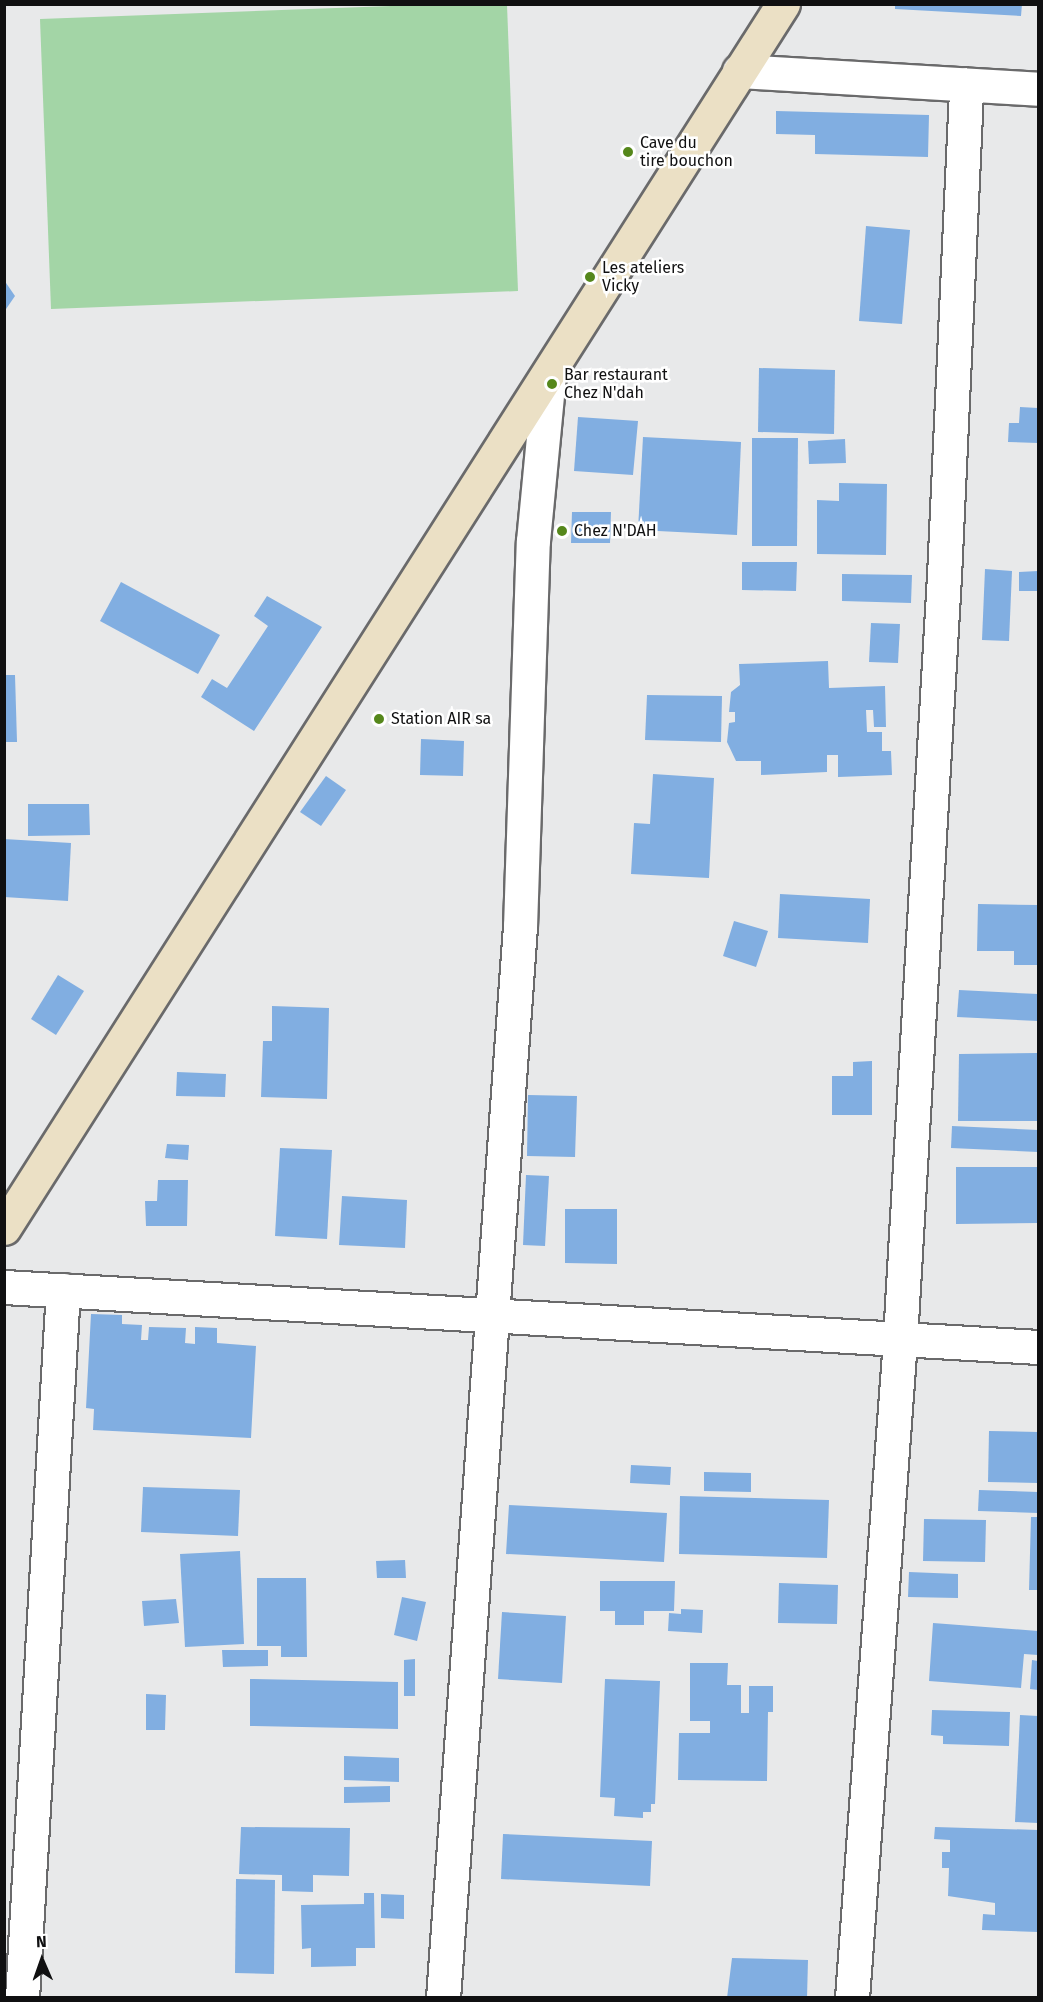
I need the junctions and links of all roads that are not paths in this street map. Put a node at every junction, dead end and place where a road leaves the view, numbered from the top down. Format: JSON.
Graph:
{"nodes":[{"id":1,"x":783,"y":4,"type":"edge"},
{"id":2,"x":739,"y":71,"type":"junction"},
{"id":3,"x":966,"y":84,"type":"junction"},
{"id":4,"x":1038,"y":89,"type":"edge"},
{"id":5,"x":549,"y":375,"type":"junction"},
{"id":6,"x":4,"y":1228,"type":"edge"},
{"id":7,"x":4,"y":1287,"type":"edge"},
{"id":8,"x":63,"y":1290,"type":"junction"},
{"id":9,"x":491,"y":1315,"type":"junction"},
{"id":10,"x":900,"y":1339,"type":"junction"},
{"id":11,"x":1038,"y":1347,"type":"edge"},
{"id":12,"x":22,"y":1998,"type":"edge"},
{"id":13,"x":443,"y":1998,"type":"edge"},
{"id":14,"x":852,"y":1998,"type":"edge"}],
"edges":[{"from":1,"to":2,"type":"street"},
{"from":2,"to":3,"type":"street"},
{"from":2,"to":5,"type":"street"},
{"from":3,"to":4,"type":"street"},
{"from":3,"to":10,"type":"street"},
{"from":5,"to":6,"type":"street"},
{"from":5,"to":9,"type":"street"},
{"from":7,"to":8,"type":"street"},
{"from":8,"to":9,"type":"street"},
{"from":8,"to":12,"type":"street"},
{"from":9,"to":10,"type":"street"},
{"from":9,"to":13,"type":"street"},
{"from":10,"to":11,"type":"street"},
{"from":10,"to":14,"type":"street"}]}
